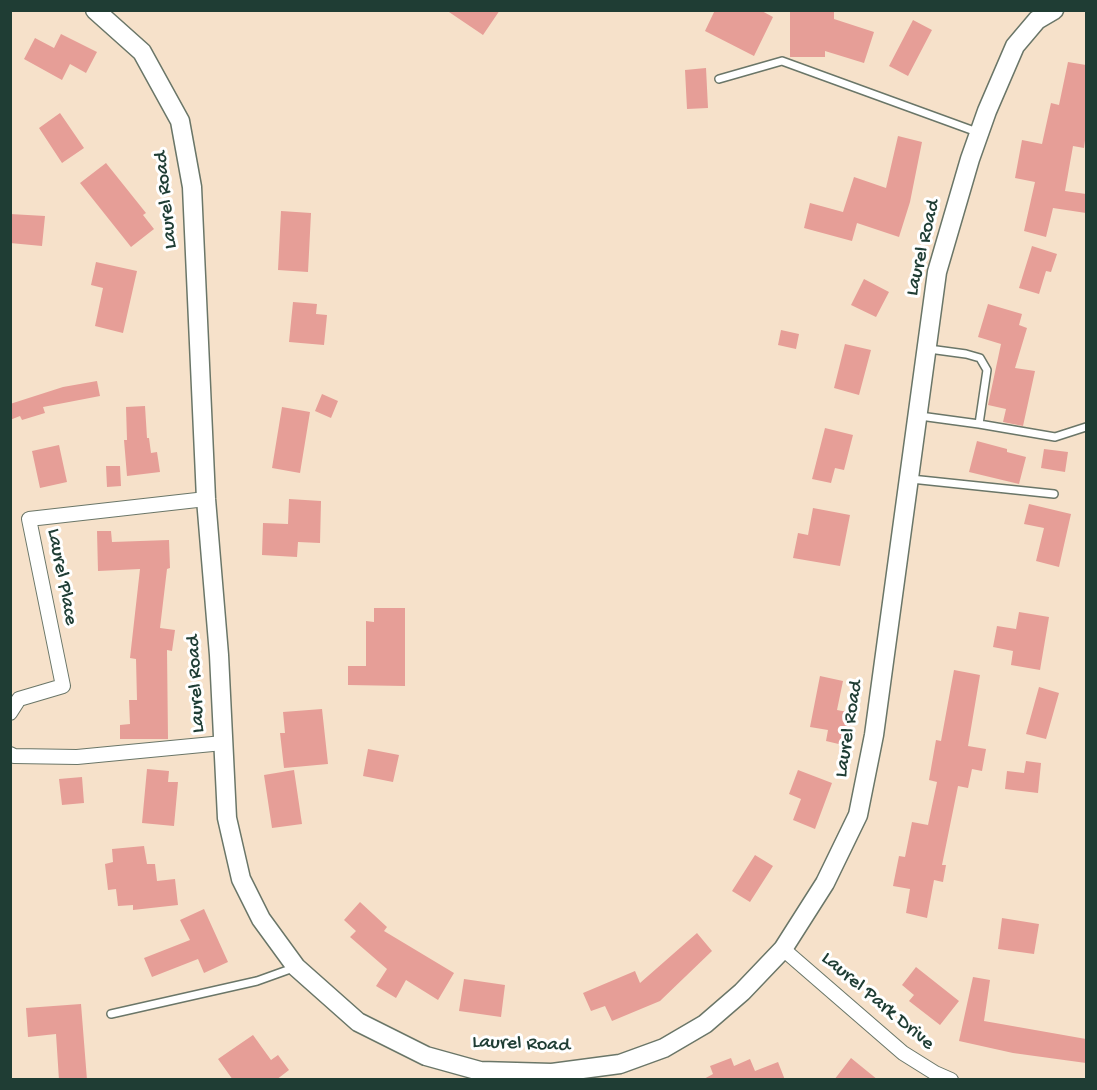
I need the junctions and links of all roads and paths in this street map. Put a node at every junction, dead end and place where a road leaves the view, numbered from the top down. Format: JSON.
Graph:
{"nodes":[{"id":1,"x":95,"y":10,"type":"edge"},
{"id":2,"x":1054,"y":10,"type":"edge"},
{"id":3,"x":719,"y":79,"type":"dead end"},
{"id":4,"x":979,"y":133,"type":"junction"},
{"id":5,"x":926,"y":349,"type":"junction"},
{"id":6,"x":917,"y":416,"type":"junction"},
{"id":7,"x":979,"y":424,"type":"junction"},
{"id":8,"x":1086,"y":428,"type":"edge"},
{"id":9,"x":909,"y":478,"type":"junction"},
{"id":10,"x":1054,"y":494,"type":"dead end"},
{"id":11,"x":206,"y":499,"type":"junction"},
{"id":12,"x":10,"y":713,"type":"edge"},
{"id":13,"x":223,"y":743,"type":"junction"},
{"id":14,"x":10,"y":754,"type":"edge"},
{"id":15,"x":783,"y":949,"type":"junction"},
{"id":16,"x":296,"y":968,"type":"junction"},
{"id":17,"x":111,"y":1014,"type":"dead end"},
{"id":18,"x":951,"y":1080,"type":"edge"}],
"edges":[{"from":1,"to":11,"type":"street","name":"Laurel Road"},
{"from":2,"to":4,"type":"street","name":"Laurel Road"},
{"from":3,"to":4,"type":"lane"},
{"from":4,"to":5,"type":"street","name":"Laurel Road"},
{"from":5,"to":6,"type":"street","name":"Laurel Road"},
{"from":5,"to":7,"type":"lane"},
{"from":6,"to":7,"type":"lane"},
{"from":6,"to":9,"type":"street","name":"Laurel Road"},
{"from":7,"to":8,"type":"lane"},
{"from":9,"to":10,"type":"lane"},
{"from":9,"to":15,"type":"street","name":"Laurel Road"},
{"from":11,"to":12,"type":"street","name":"Laurel Place"},
{"from":11,"to":13,"type":"street","name":"Laurel Road"},
{"from":13,"to":14,"type":"street"},
{"from":13,"to":16,"type":"street","name":"Laurel Road"},
{"from":15,"to":16,"type":"street","name":"Laurel Road"},
{"from":15,"to":18,"type":"street","name":"Laurel Park Drive"},
{"from":16,"to":17,"type":"lane"}]}
